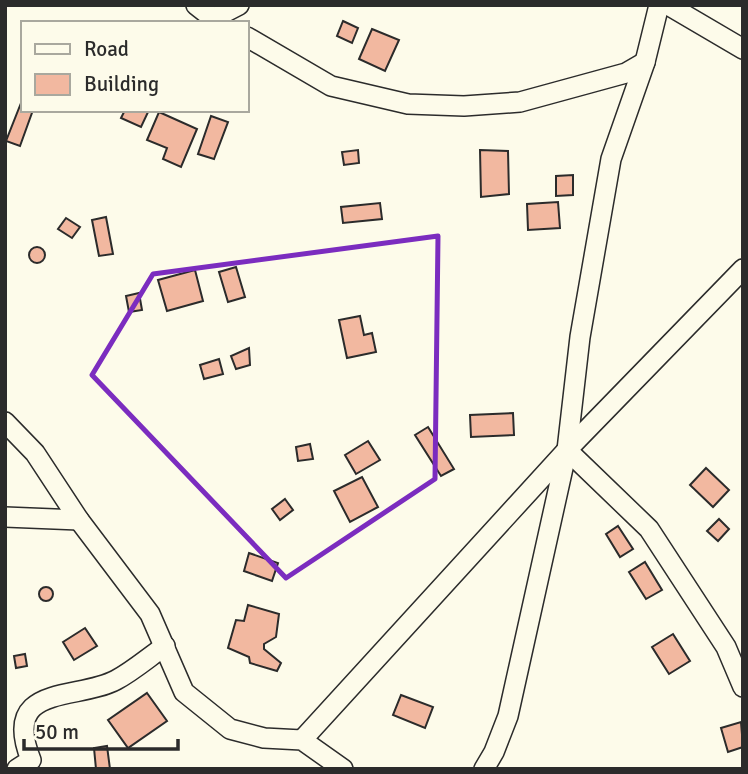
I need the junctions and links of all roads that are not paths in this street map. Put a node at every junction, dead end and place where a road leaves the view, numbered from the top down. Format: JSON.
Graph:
{"nodes":[{"id":1,"x":196,"y":5,"type":"edge"},
{"id":2,"x":239,"y":5,"type":"edge"},
{"id":3,"x":659,"y":5,"type":"edge"},
{"id":4,"x":668,"y":5,"type":"edge"},
{"id":5,"x":215,"y":21,"type":"edge"},
{"id":6,"x":248,"y":38,"type":"edge"},
{"id":7,"x":743,"y":48,"type":"edge"},
{"id":8,"x":645,"y":62,"type":"junction"},
{"id":9,"x":743,"y":269,"type":"edge"},
{"id":10,"x":5,"y":422,"type":"edge"},
{"id":11,"x":567,"y":450,"type":"junction"},
{"id":12,"x":5,"y":517,"type":"edge"},
{"id":13,"x":79,"y":520,"type":"junction"},
{"id":14,"x":165,"y":646,"type":"junction"},
{"id":15,"x":743,"y":687,"type":"edge"},
{"id":16,"x":302,"y":740,"type":"junction"},
{"id":17,"x":27,"y":766,"type":"edge"},
{"id":18,"x":343,"y":769,"type":"edge"},
{"id":19,"x":484,"y":769,"type":"edge"}],
"edges":[{"from":1,"to":5,"type":"street"},
{"from":2,"to":5,"type":"street"},
{"from":3,"to":8,"type":"street"},
{"from":4,"to":7,"type":"street"},
{"from":6,"to":8,"type":"street"},
{"from":8,"to":11,"type":"street"},
{"from":9,"to":11,"type":"street"},
{"from":10,"to":13,"type":"street"},
{"from":11,"to":15,"type":"street"},
{"from":11,"to":16,"type":"street"},
{"from":11,"to":19,"type":"street"},
{"from":12,"to":13,"type":"street"},
{"from":13,"to":14,"type":"street"},
{"from":14,"to":16,"type":"street"},
{"from":14,"to":17,"type":"street"},
{"from":16,"to":18,"type":"street"}]}
